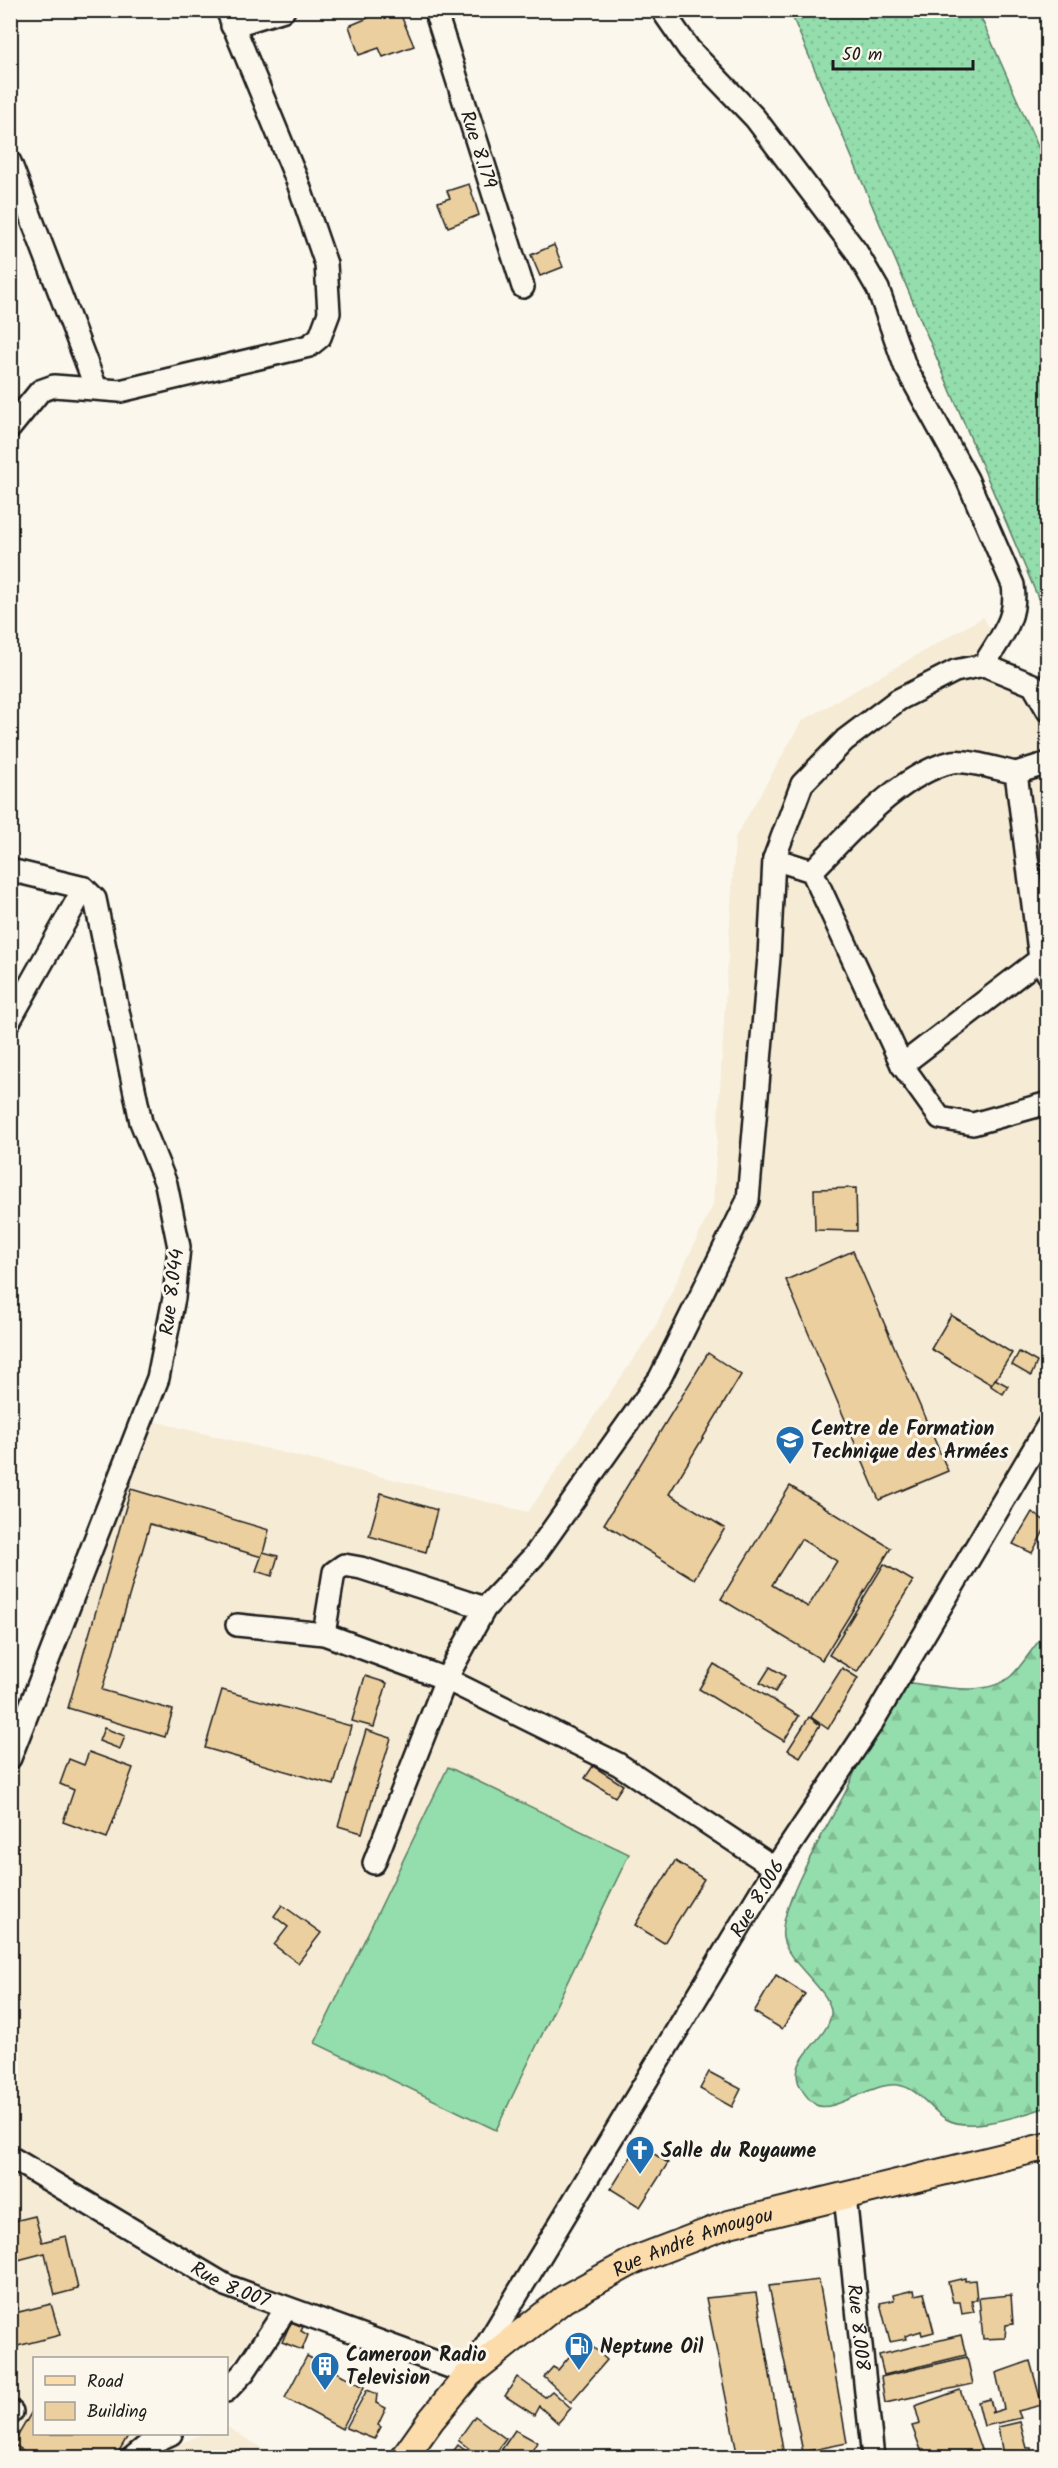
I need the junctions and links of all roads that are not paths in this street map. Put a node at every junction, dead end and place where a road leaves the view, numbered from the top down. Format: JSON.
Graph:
{"nodes":[{"id":1,"x":284,"y":10,"type":"edge"},
{"id":2,"x":435,"y":10,"type":"edge"},
{"id":3,"x":662,"y":10,"type":"edge"},
{"id":4,"x":229,"y":18,"type":"edge"},
{"id":5,"x":10,"y":162,"type":"edge"},
{"id":6,"x":523,"y":287,"type":"dead end"},
{"id":7,"x":96,"y":388,"type":"junction"},
{"id":8,"x":10,"y":428,"type":"edge"},
{"id":9,"x":984,"y":665,"type":"junction"},
{"id":10,"x":1047,"y":711,"type":"edge"},
{"id":11,"x":1047,"y":763,"type":"edge"},
{"id":12,"x":1016,"y":773,"type":"junction"},
{"id":13,"x":774,"y":859,"type":"junction"},
{"id":14,"x":10,"y":870,"type":"edge"},
{"id":15,"x":812,"y":871,"type":"junction"},
{"id":16,"x":84,"y":888,"type":"junction"},
{"id":17,"x":1045,"y":963,"type":"edge"},
{"id":18,"x":10,"y":1020,"type":"edge"},
{"id":19,"x":902,"y":1065,"type":"junction"},
{"id":20,"x":1047,"y":1103,"type":"edge"},
{"id":21,"x":1047,"y":1425,"type":"edge"},
{"id":22,"x":485,"y":1608,"type":"junction"},
{"id":23,"x":237,"y":1624,"type":"dead end"},
{"id":24,"x":324,"y":1634,"type":"junction"},
{"id":25,"x":446,"y":1679,"type":"junction"},
{"id":26,"x":10,"y":1758,"type":"edge"},
{"id":27,"x":374,"y":1863,"type":"dead end"},
{"id":28,"x":775,"y":1868,"type":"junction"},
{"id":29,"x":1047,"y":2146,"type":"edge"},
{"id":30,"x":10,"y":2157,"type":"edge"},
{"id":31,"x":845,"y":2196,"type":"junction"},
{"id":32,"x":286,"y":2309,"type":"junction"},
{"id":33,"x":469,"y":2374,"type":"junction"},
{"id":34,"x":228,"y":2389,"type":"edge"},
{"id":35,"x":167,"y":2435,"type":"edge"},
{"id":36,"x":132,"y":2457,"type":"edge"},
{"id":37,"x":404,"y":2457,"type":"edge"},
{"id":38,"x":873,"y":2457,"type":"edge"}],
"edges":[{"from":1,"to":4,"type":"street"},
{"from":2,"to":6,"type":"street","name":"Rue 8.179"},
{"from":3,"to":9,"type":"street"},
{"from":4,"to":7,"type":"street"},
{"from":5,"to":7,"type":"street"},
{"from":7,"to":8,"type":"street"},
{"from":9,"to":10,"type":"street"},
{"from":9,"to":13,"type":"street"},
{"from":11,"to":12,"type":"street"},
{"from":12,"to":15,"type":"street"},
{"from":12,"to":17,"type":"street"},
{"from":13,"to":15,"type":"street"},
{"from":13,"to":22,"type":"street"},
{"from":14,"to":16,"type":"street"},
{"from":15,"to":19,"type":"street"},
{"from":16,"to":18,"type":"street"},
{"from":16,"to":26,"type":"street","name":"Rue 8.044"},
{"from":17,"to":19,"type":"street"},
{"from":19,"to":20,"type":"street"},
{"from":21,"to":28,"type":"street","name":"Rue 8.006"},
{"from":22,"to":24,"type":"street"},
{"from":22,"to":25,"type":"street"},
{"from":23,"to":24,"type":"street"},
{"from":24,"to":25,"type":"street"},
{"from":25,"to":27,"type":"street"},
{"from":25,"to":28,"type":"street"},
{"from":28,"to":33,"type":"street","name":"Rue 8.006"},
{"from":29,"to":31,"type":"main road","name":"Rue André Amougou"},
{"from":30,"to":32,"type":"street","name":"Rue 8.007"},
{"from":31,"to":33,"type":"main road","name":"Rue André Amougou"},
{"from":31,"to":38,"type":"street","name":"Rue 8.008"},
{"from":32,"to":33,"type":"street","name":"Rue 8.007"},
{"from":32,"to":34,"type":"street"},
{"from":33,"to":37,"type":"main road","name":"Rue André Amougou"},
{"from":35,"to":36,"type":"street"}]}
